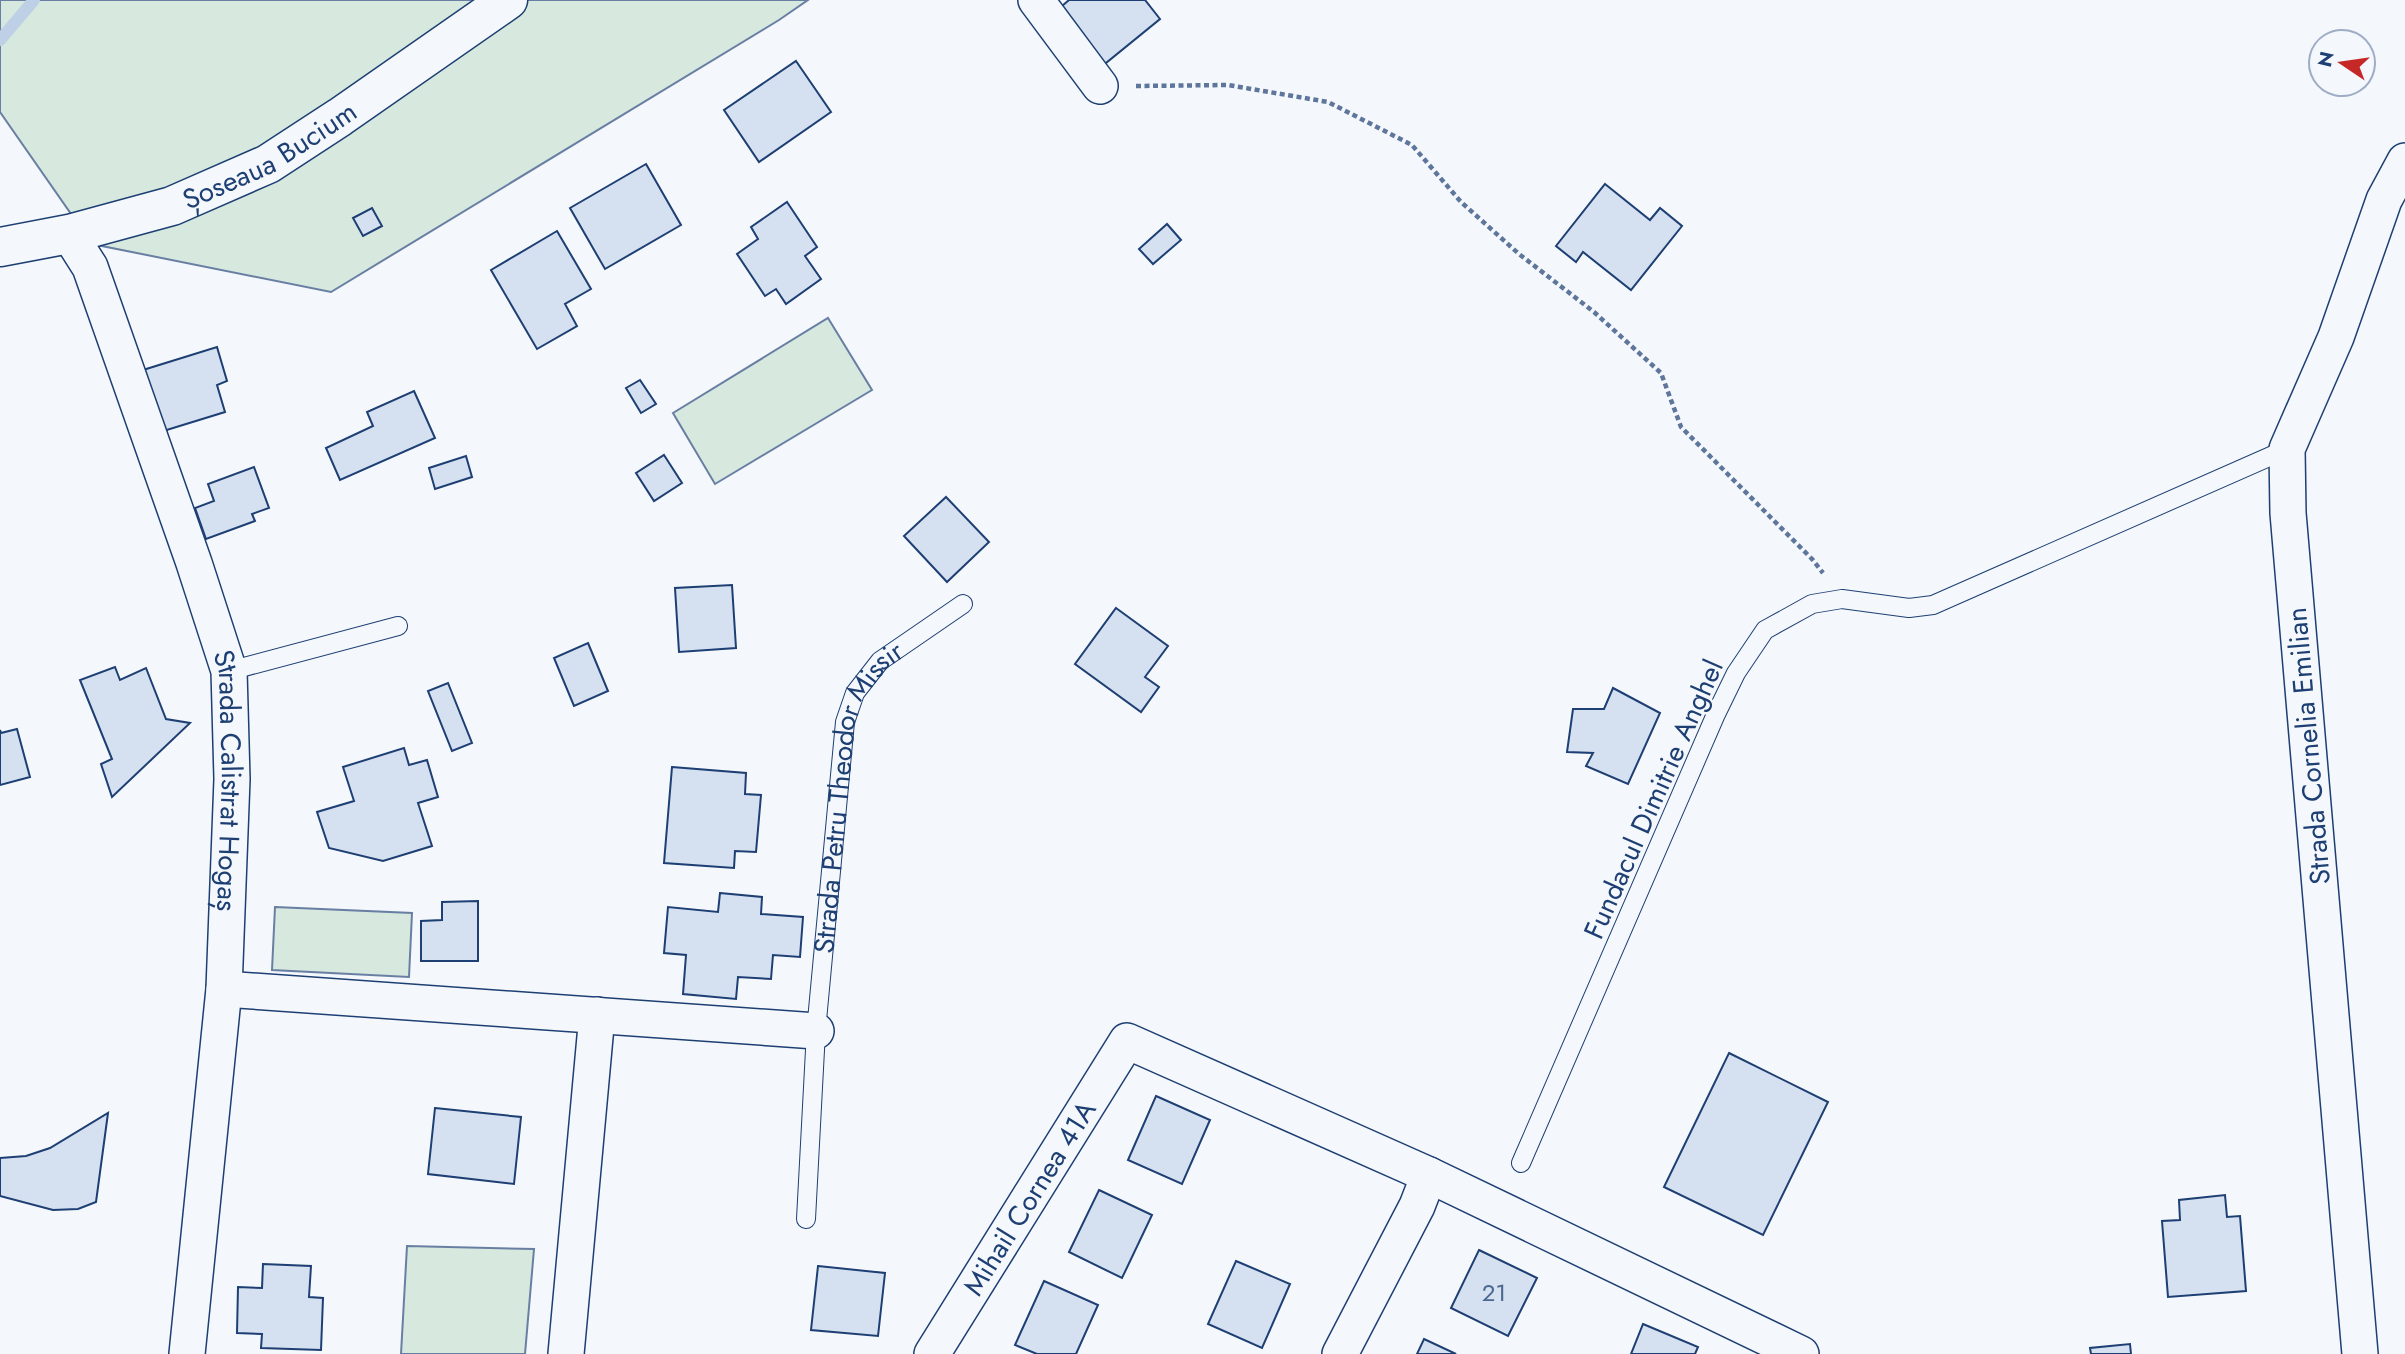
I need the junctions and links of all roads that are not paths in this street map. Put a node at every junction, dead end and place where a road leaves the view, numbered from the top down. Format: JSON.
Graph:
{"nodes":[{"id":1,"x":508,"y":0,"type":"edge"},
{"id":2,"x":1036,"y":0,"type":"edge"},
{"id":3,"x":1100,"y":86,"type":"road end"},
{"id":4,"x":2405,"y":161,"type":"edge"},
{"id":5,"x":69,"y":234,"type":"junction"},
{"id":6,"x":0,"y":247,"type":"edge"},
{"id":7,"x":2287,"y":449,"type":"junction"},
{"id":8,"x":963,"y":604,"type":"dead end"},
{"id":9,"x":398,"y":626,"type":"dead end"},
{"id":10,"x":229,"y":671,"type":"junction"},
{"id":11,"x":224,"y":989,"type":"junction"},
{"id":12,"x":597,"y":1015,"type":"junction"},
{"id":13,"x":816,"y":1031,"type":"junction"},
{"id":14,"x":1521,"y":1163,"type":"dead end"},
{"id":15,"x":1429,"y":1175,"type":"junction"},
{"id":16,"x":806,"y":1219,"type":"dead end"},
{"id":17,"x":1787,"y":1351,"type":"edge"},
{"id":18,"x":187,"y":1354,"type":"edge"},
{"id":19,"x":566,"y":1354,"type":"edge"},
{"id":20,"x":932,"y":1354,"type":"edge"},
{"id":21,"x":1340,"y":1354,"type":"edge"},
{"id":22,"x":2360,"y":1354,"type":"edge"}],
"edges":[{"from":1,"to":5,"type":"main road","name":"Șoseaua Bucium"},
{"from":2,"to":3,"type":"street"},
{"from":4,"to":7,"type":"street","name":"Strada Cornelia Emilian"},
{"from":5,"to":6,"type":"main road","name":"Șoseaua Bucium"},
{"from":5,"to":10,"type":"street","name":"Strada Calistrat Hogaș"},
{"from":7,"to":14,"type":"lane","name":"Fundacul Dimitrie Anghel"},
{"from":7,"to":22,"type":"street","name":"Strada Cornelia Emilian"},
{"from":8,"to":13,"type":"lane","name":"Strada Petru Theodor Missir"},
{"from":9,"to":10,"type":"lane"},
{"from":10,"to":11,"type":"street","name":"Strada Calistrat Hogaș"},
{"from":11,"to":12,"type":"street"},
{"from":11,"to":18,"type":"street","name":"Strada Calistrat Hogaș"},
{"from":12,"to":13,"type":"street"},
{"from":12,"to":19,"type":"street"},
{"from":13,"to":16,"type":"lane","name":"Strada Petru Theodor Missir"},
{"from":15,"to":17,"type":"street"},
{"from":15,"to":20,"type":"street","name":"Mihail Cornea 41A"},
{"from":15,"to":21,"type":"street"}]}
